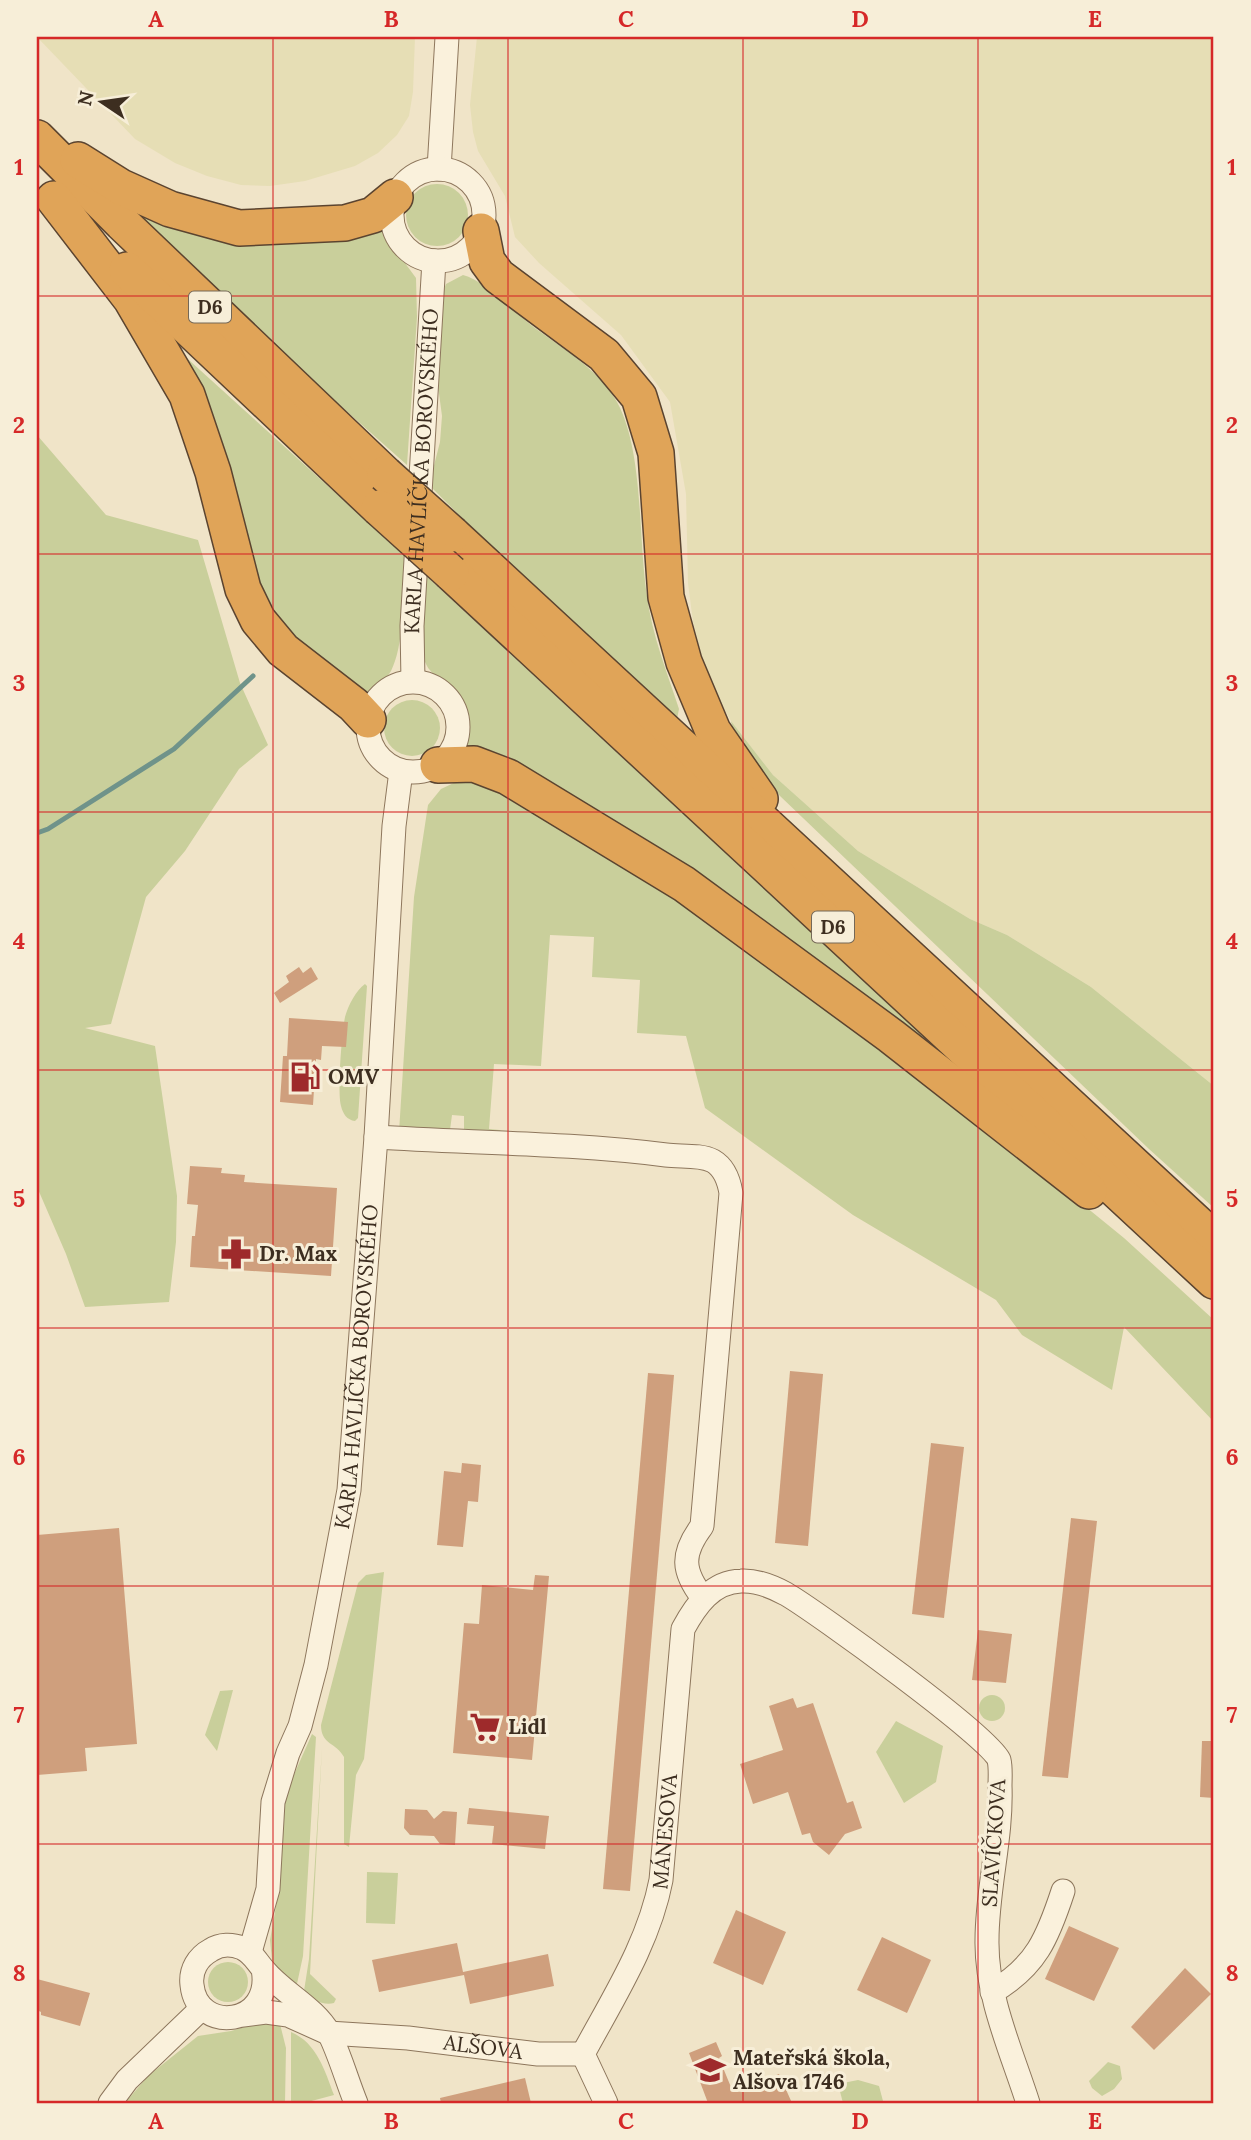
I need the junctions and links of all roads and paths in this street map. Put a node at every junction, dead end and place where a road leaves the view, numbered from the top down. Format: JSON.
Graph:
{"nodes":[{"id":1,"x":447,"y":37,"type":"edge"},
{"id":2,"x":37,"y":136,"type":"edge"},
{"id":3,"x":439,"y":169,"type":"junction"},
{"id":4,"x":45,"y":190,"type":"edge"},
{"id":5,"x":395,"y":197,"type":"junction"},
{"id":6,"x":481,"y":231,"type":"junction"},
{"id":7,"x":434,"y":261,"type":"junction"},
{"id":8,"x":413,"y":681,"type":"junction"},
{"id":9,"x":368,"y":720,"type":"junction"},
{"id":10,"x":438,"y":765,"type":"junction"},
{"id":11,"x":401,"y":771,"type":"junction"},
{"id":12,"x":796,"y":850,"type":"junction"},
{"id":13,"x":376,"y":1137,"type":"junction"},
{"id":14,"x":1214,"y":1239,"type":"edge"},
{"id":15,"x":1214,"y":1282,"type":"edge"},
{"id":16,"x":703,"y":1598,"type":"junction"},
{"id":17,"x":951,"y":1713,"type":"joint"},
{"id":18,"x":1063,"y":1891,"type":"dead end"},
{"id":19,"x":257,"y":1961,"type":"junction"},
{"id":20,"x":992,"y":1993,"type":"junction"},
{"id":21,"x":202,"y":2008,"type":"junction"},
{"id":22,"x":243,"y":2015,"type":"junction"},
{"id":23,"x":328,"y":2033,"type":"junction"},
{"id":24,"x":583,"y":2054,"type":"junction"},
{"id":25,"x":110,"y":2103,"type":"edge"},
{"id":26,"x":356,"y":2103,"type":"edge"},
{"id":27,"x":606,"y":2103,"type":"edge"},
{"id":28,"x":1028,"y":2103,"type":"edge"}],
"edges":[{"from":1,"to":3,"type":"street"},
{"from":2,"to":5,"type":"highway"},
{"from":2,"to":12,"type":"highway","number":"D6","bridge":true},
{"from":3,"to":5,"type":"street"},
{"from":3,"to":6,"type":"street"},
{"from":4,"to":9,"type":"highway"},
{"from":4,"to":15,"type":"highway","number":"D6","bridge":true},
{"from":5,"to":7,"type":"street"},
{"from":6,"to":7,"type":"street"},
{"from":6,"to":12,"type":"highway"},
{"from":7,"to":8,"type":"street","name":"KARLA HAVLÍČKA BOROVSKÉHO"},
{"from":8,"to":9,"type":"street"},
{"from":8,"to":10,"type":"street"},
{"from":9,"to":11,"type":"street"},
{"from":10,"to":11,"type":"street"},
{"from":10,"to":15,"type":"highway"},
{"from":11,"to":13,"type":"street","name":"KARLA HAVLÍČKA BOROVSKÉHO"},
{"from":12,"to":14,"type":"highway","number":"D6"},
{"from":13,"to":16,"type":"street"},
{"from":13,"to":19,"type":"street","name":"KARLA HAVLÍČKA BOROVSKÉHO"},
{"from":16,"to":17,"type":"street","name":"MÁNESOVA"},
{"from":16,"to":24,"type":"street","name":"MÁNESOVA"},
{"from":17,"to":20,"type":"street","name":"SLAVÍČKOVA"},
{"from":18,"to":20,"type":"street"},
{"from":19,"to":21,"type":"street"},
{"from":19,"to":22,"type":"street"},
{"from":19,"to":23,"type":"street"},
{"from":20,"to":28,"type":"street","name":"SLAVÍČKOVA"},
{"from":21,"to":22,"type":"street"},
{"from":21,"to":25,"type":"street"},
{"from":22,"to":23,"type":"street"},
{"from":23,"to":24,"type":"street","name":"ALŠOVA"},
{"from":23,"to":26,"type":"street"},
{"from":24,"to":27,"type":"street"}]}
